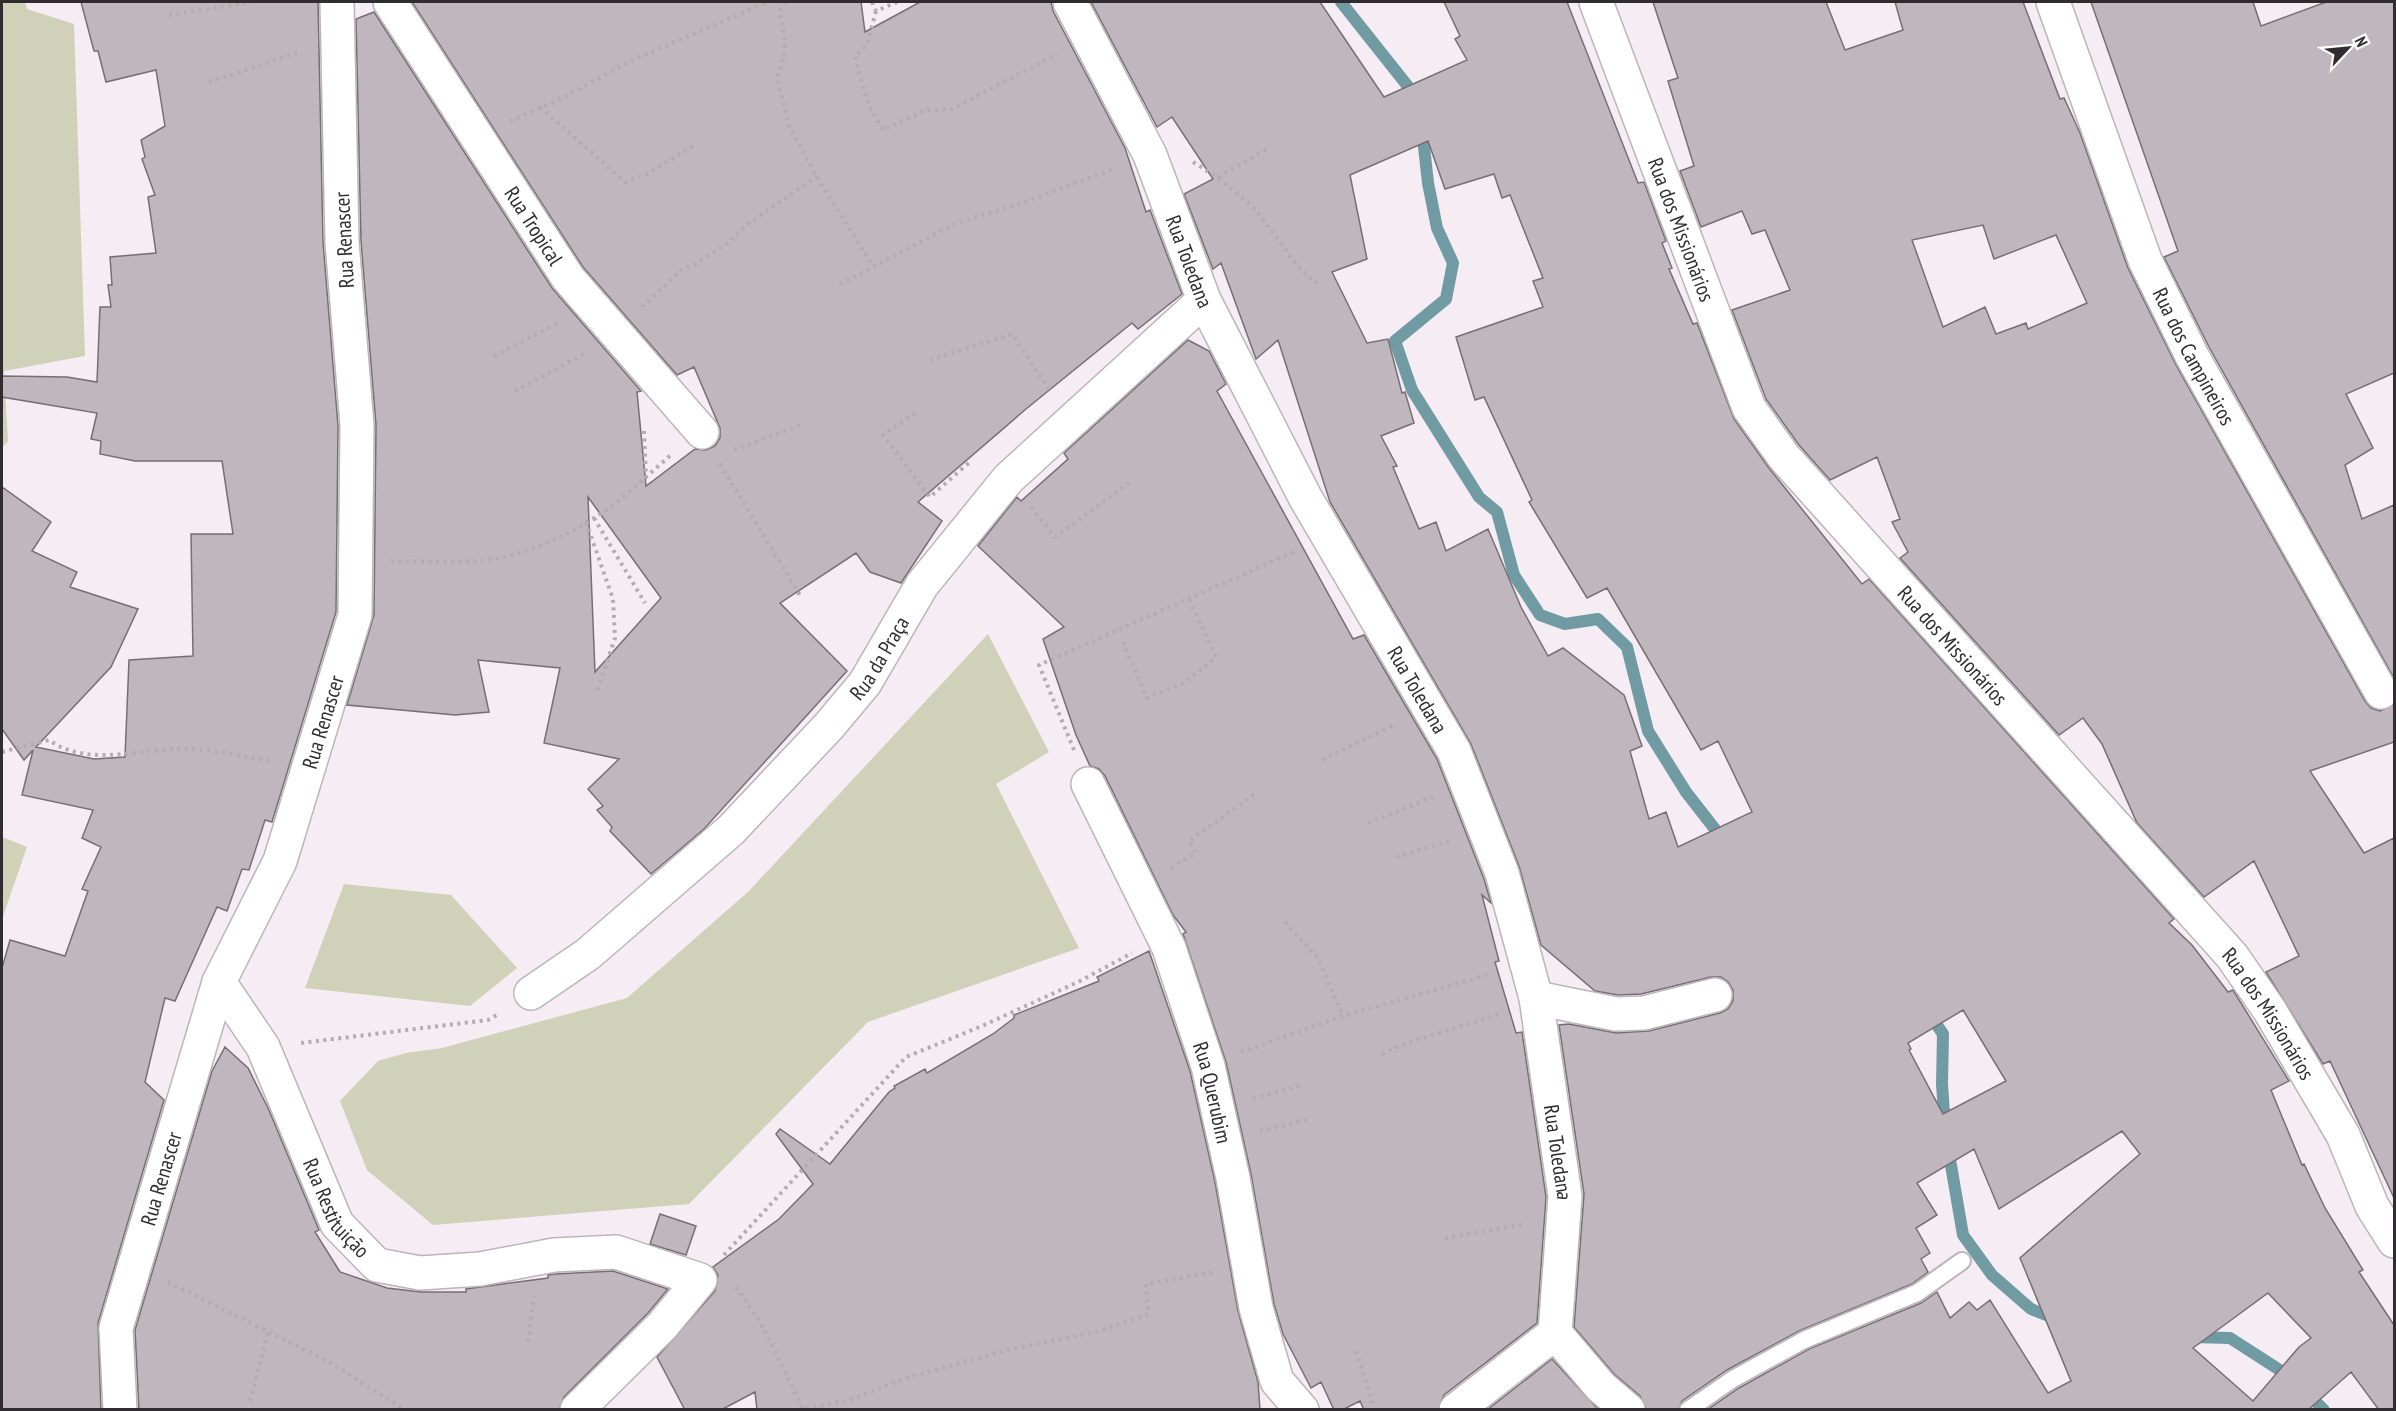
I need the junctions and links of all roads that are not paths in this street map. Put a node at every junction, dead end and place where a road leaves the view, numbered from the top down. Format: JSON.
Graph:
{"nodes":[{"id":1,"x":337,"y":2,"type":"edge"},
{"id":2,"x":390,"y":2,"type":"edge"},
{"id":3,"x":1070,"y":2,"type":"edge"},
{"id":4,"x":1596,"y":2,"type":"edge"},
{"id":5,"x":2053,"y":2,"type":"edge"},
{"id":6,"x":1204,"y":300,"type":"junction"},
{"id":7,"x":709,"y":445,"type":"road end"},
{"id":8,"x":2380,"y":692,"type":"dead end"},
{"id":9,"x":1088,"y":784,"type":"road end"},
{"id":10,"x":219,"y":982,"type":"junction"},
{"id":11,"x":531,"y":993,"type":"road end"},
{"id":12,"x":1715,"y":995,"type":"dead end"},
{"id":13,"x":1536,"y":998,"type":"junction"},
{"id":14,"x":2394,"y":1241,"type":"edge"},
{"id":15,"x":1962,"y":1261,"type":"dead end"},
{"id":16,"x":1555,"y":1333,"type":"junction"},
{"id":17,"x":120,"y":1410,"type":"edge"},
{"id":18,"x":577,"y":1410,"type":"edge"},
{"id":19,"x":1302,"y":1410,"type":"edge"},
{"id":20,"x":1456,"y":1410,"type":"edge"},
{"id":21,"x":1628,"y":1410,"type":"edge"},
{"id":22,"x":1688,"y":1410,"type":"edge"}],
"edges":[{"from":1,"to":10,"type":"street","name":"Rua Renascer"},
{"from":2,"to":7,"type":"street","name":"Rua Tropical"},
{"from":3,"to":6,"type":"street","name":"Rua Toledana"},
{"from":4,"to":14,"type":"street","name":"Rua dos Missionários"},
{"from":5,"to":8,"type":"street","name":"Rua dos Campineiros"},
{"from":6,"to":11,"type":"street","name":"Rua da Praça"},
{"from":6,"to":13,"type":"street","name":"Rua Toledana"},
{"from":9,"to":19,"type":"street","name":"Rua Querubim"},
{"from":10,"to":17,"type":"street","name":"Rua Renascer"},
{"from":10,"to":18,"type":"street","name":"Rua Restituição"},
{"from":12,"to":13,"type":"street"},
{"from":13,"to":16,"type":"street","name":"Rua Toledana"},
{"from":15,"to":22,"type":"lane"},
{"from":16,"to":20,"type":"street"},
{"from":16,"to":21,"type":"street"}]}
